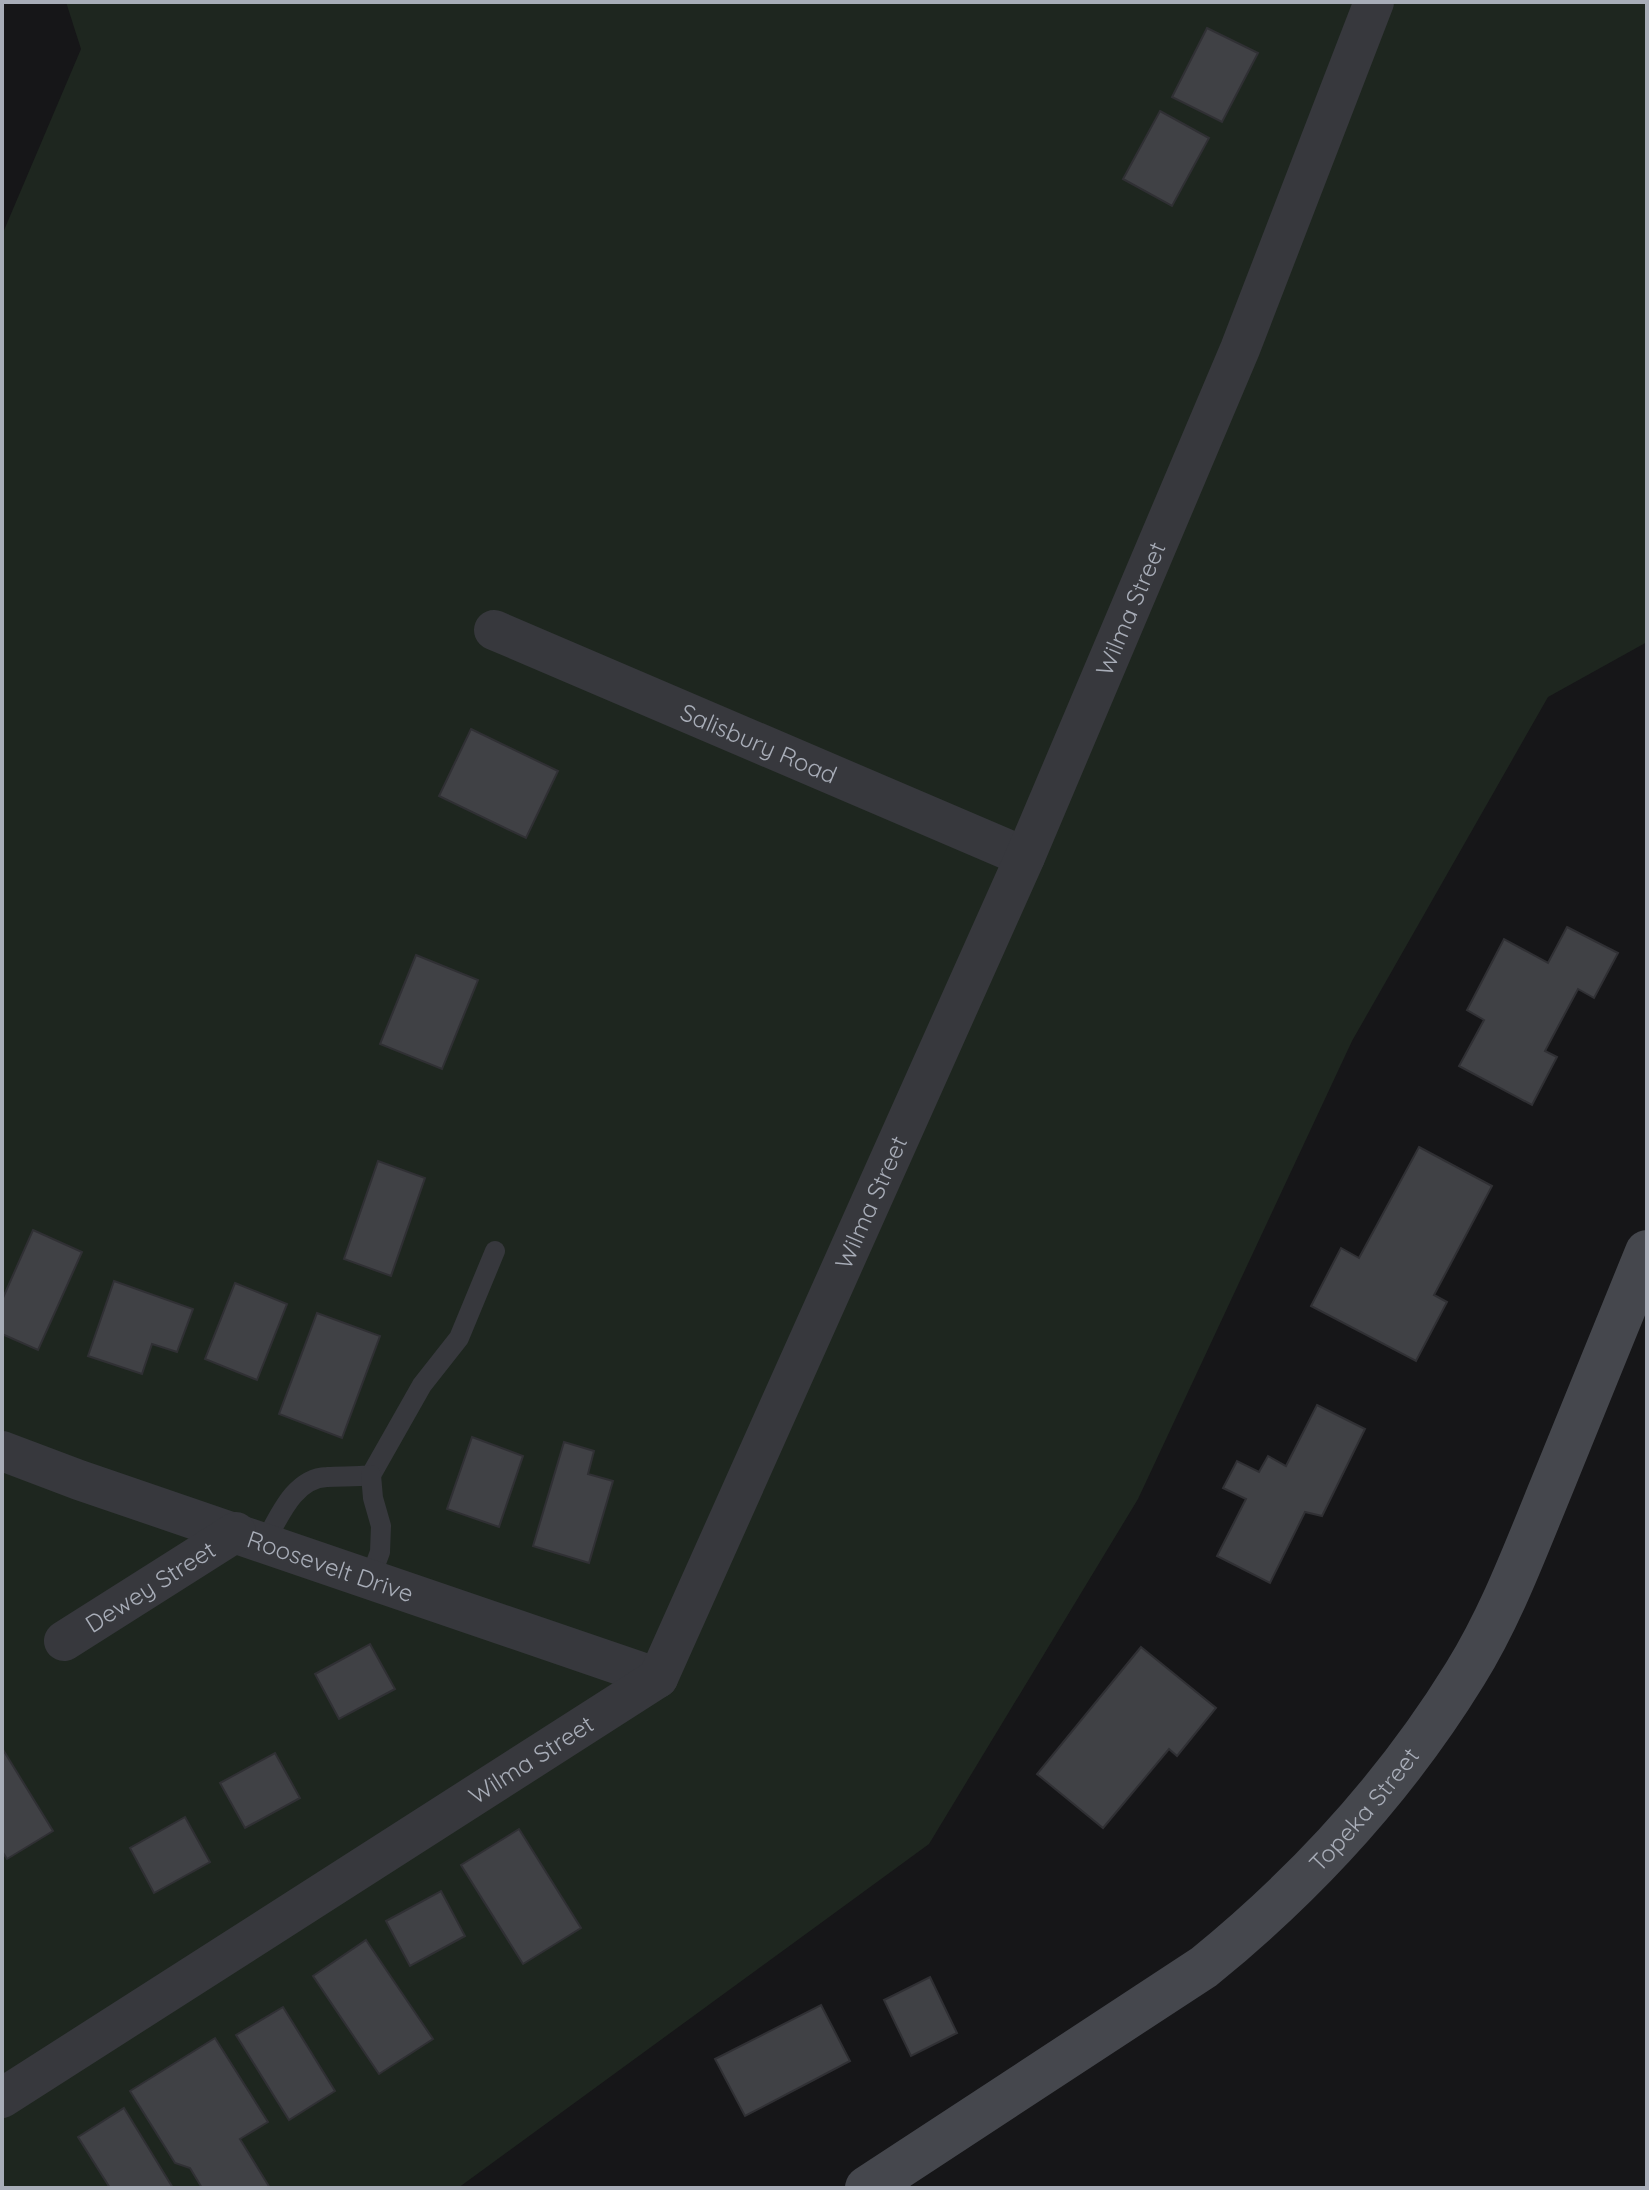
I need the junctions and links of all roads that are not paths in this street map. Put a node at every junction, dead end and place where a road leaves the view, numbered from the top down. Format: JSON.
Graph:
{"nodes":[{"id":1,"x":1374,"y":2,"type":"edge"},
{"id":2,"x":494,"y":630,"type":"dead end"},
{"id":3,"x":1025,"y":857,"type":"junction"},
{"id":4,"x":495,"y":1251,"type":"dead end"},
{"id":5,"x":1647,"y":1252,"type":"edge"},
{"id":6,"x":2,"y":1451,"type":"edge"},
{"id":7,"x":371,"y":1475,"type":"junction"},
{"id":8,"x":250,"y":1537,"type":"junction"},
{"id":9,"x":370,"y":1579,"type":"junction"},
{"id":10,"x":64,"y":1641,"type":"dead end"},
{"id":11,"x":658,"y":1678,"type":"junction"},
{"id":12,"x":2,"y":2098,"type":"edge"},
{"id":13,"x":867,"y":2188,"type":"edge"}],
"edges":[{"from":1,"to":3,"type":"street","name":"Wilma Street"},
{"from":2,"to":3,"type":"street","name":"Salisbury Road"},
{"from":3,"to":11,"type":"street","name":"Wilma Street"},
{"from":4,"to":7,"type":"lane"},
{"from":5,"to":13,"type":"street","name":"Topeka Street"},
{"from":6,"to":8,"type":"street","name":"Roosevelt Drive"},
{"from":7,"to":8,"type":"lane"},
{"from":7,"to":9,"type":"lane"},
{"from":8,"to":9,"type":"street","name":"Roosevelt Drive"},
{"from":8,"to":10,"type":"street","name":"Dewey Street"},
{"from":9,"to":11,"type":"street","name":"Roosevelt Drive"},
{"from":11,"to":12,"type":"street","name":"Wilma Street"}]}
